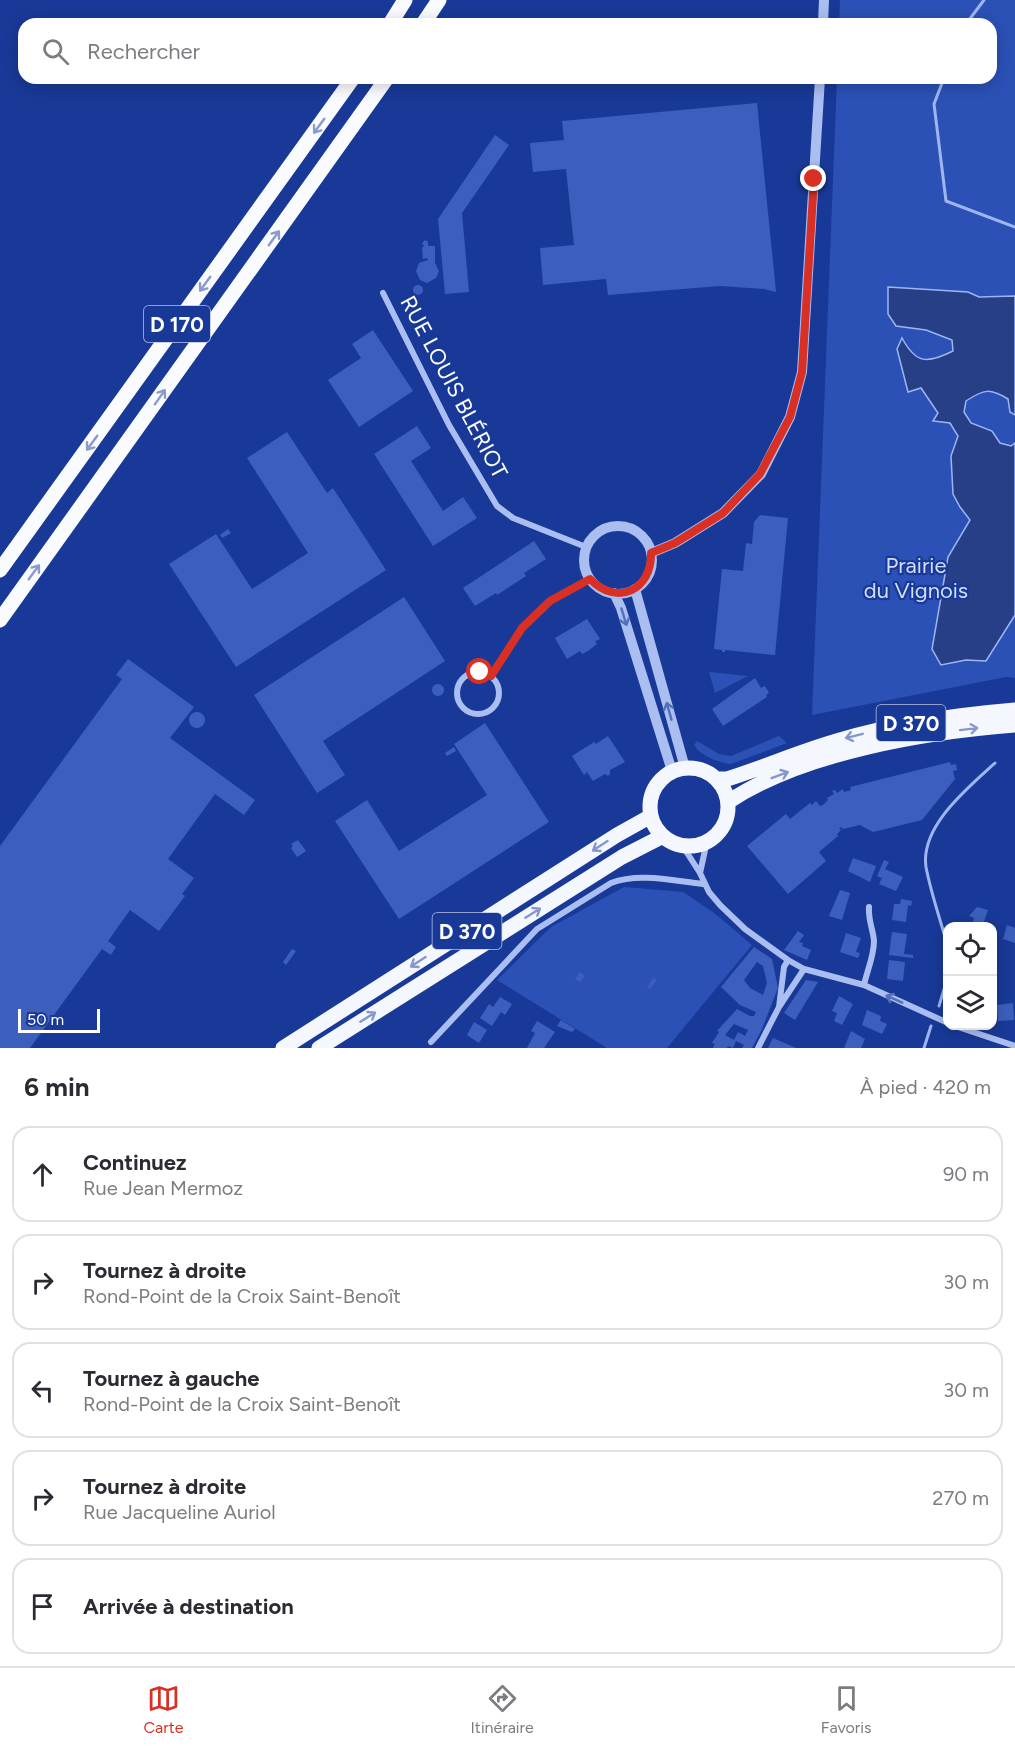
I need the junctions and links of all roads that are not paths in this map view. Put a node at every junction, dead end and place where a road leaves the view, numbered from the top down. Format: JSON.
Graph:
{"nodes":[{"id":1,"x":405,"y":0,"type":"edge"},
{"id":2,"x":439,"y":0,"type":"edge"},
{"id":3,"x":824,"y":0,"type":"edge"},
{"id":4,"x":394,"y":18,"type":"edge"},
{"id":5,"x":427,"y":18,"type":"edge"},
{"id":6,"x":823,"y":18,"type":"edge"},
{"id":7,"x":349,"y":84,"type":"edge"},
{"id":8,"x":383,"y":84,"type":"edge"},
{"id":9,"x":820,"y":84,"type":"edge"},
{"id":10,"x":383,"y":293,"type":"dead end"},
{"id":11,"x":586,"y":547,"type":"junction"},
{"id":12,"x":651,"y":553,"type":"junction"},
{"id":13,"x":0,"y":570,"type":"edge"},
{"id":14,"x":590,"y":579,"type":"junction"},
{"id":15,"x":635,"y":589,"type":"junction"},
{"id":16,"x":614,"y":593,"type":"junction"},
{"id":17,"x":0,"y":620,"type":"edge"},
{"id":18,"x":491,"y":676,"type":"junction"},
{"id":19,"x":1015,"y":710,"type":"edge"},
{"id":20,"x":1015,"y":725,"type":"edge"},
{"id":21,"x":679,"y":769,"type":"junction"},
{"id":22,"x":717,"y":779,"type":"junction"},
{"id":23,"x":728,"y":802,"type":"junction"},
{"id":24,"x":651,"y":816,"type":"junction"},
{"id":25,"x":663,"y":836,"type":"junction"},
{"id":26,"x":707,"y":841,"type":"junction"},
{"id":27,"x":682,"y":845,"type":"junction"},
{"id":28,"x":700,"y":873,"type":"junction"},
{"id":29,"x":703,"y":884,"type":"junction"},
{"id":30,"x":869,"y":907,"type":"dead end"},
{"id":31,"x":788,"y":960,"type":"junction"},
{"id":32,"x":804,"y":969,"type":"junction"},
{"id":33,"x":864,"y":986,"type":"junction"},
{"id":34,"x":779,"y":1008,"type":"junction"},
{"id":35,"x":943,"y":1021,"type":"edge"},
{"id":36,"x":967,"y":1030,"type":"edge"},
{"id":37,"x":430,"y":1042,"type":"dead end"},
{"id":38,"x":1015,"y":1046,"type":"edge"},
{"id":39,"x":284,"y":1048,"type":"edge"},
{"id":40,"x":319,"y":1048,"type":"edge"},
{"id":41,"x":758,"y":1048,"type":"edge"}],
"edges":[{"from":1,"to":4,"type":"highway"},
{"from":2,"to":5,"type":"highway"},
{"from":3,"to":6,"type":"street"},
{"from":7,"to":13,"type":"highway","number":"D 170","one_way":true},
{"from":17,"to":8,"type":"highway","number":"D 170","one_way":true},
{"from":9,"to":12,"type":"street"},
{"from":10,"to":11,"type":"street","name":"RUE LOUIS BLÉRIOT"},
{"from":11,"to":12,"type":"street"},
{"from":11,"to":14,"type":"street"},
{"from":12,"to":15,"type":"street"},
{"from":14,"to":16,"type":"street"},
{"from":14,"to":18,"type":"street"},
{"from":15,"to":16,"type":"street"},
{"from":21,"to":15,"type":"street","one_way":true},
{"from":16,"to":21,"type":"street","one_way":true},
{"from":18,"to":18,"type":"street"},
{"from":19,"to":22,"type":"main road","number":"D 370","one_way":true},
{"from":23,"to":20,"type":"main road","number":"D 370","one_way":true},
{"from":21,"to":22,"type":"main road"},
{"from":21,"to":24,"type":"main road"},
{"from":22,"to":23,"type":"main road"},
{"from":23,"to":26,"type":"main road"},
{"from":24,"to":25,"type":"main road"},
{"from":24,"to":39,"type":"main road","number":"D 370","one_way":true},
{"from":25,"to":27,"type":"main road"},
{"from":40,"to":25,"type":"main road","number":"D 370","one_way":true},
{"from":26,"to":27,"type":"main road"},
{"from":26,"to":28,"type":"street"},
{"from":27,"to":28,"type":"street"},
{"from":28,"to":29,"type":"street"},
{"from":29,"to":31,"type":"street"},
{"from":29,"to":37,"type":"street"},
{"from":30,"to":33,"type":"street"},
{"from":31,"to":32,"type":"street"},
{"from":31,"to":34,"type":"street"},
{"from":32,"to":33,"type":"street"},
{"from":32,"to":34,"type":"street"},
{"from":35,"to":33,"type":"street","one_way":true},
{"from":34,"to":41,"type":"street"},
{"from":36,"to":38,"type":"street"}]}
